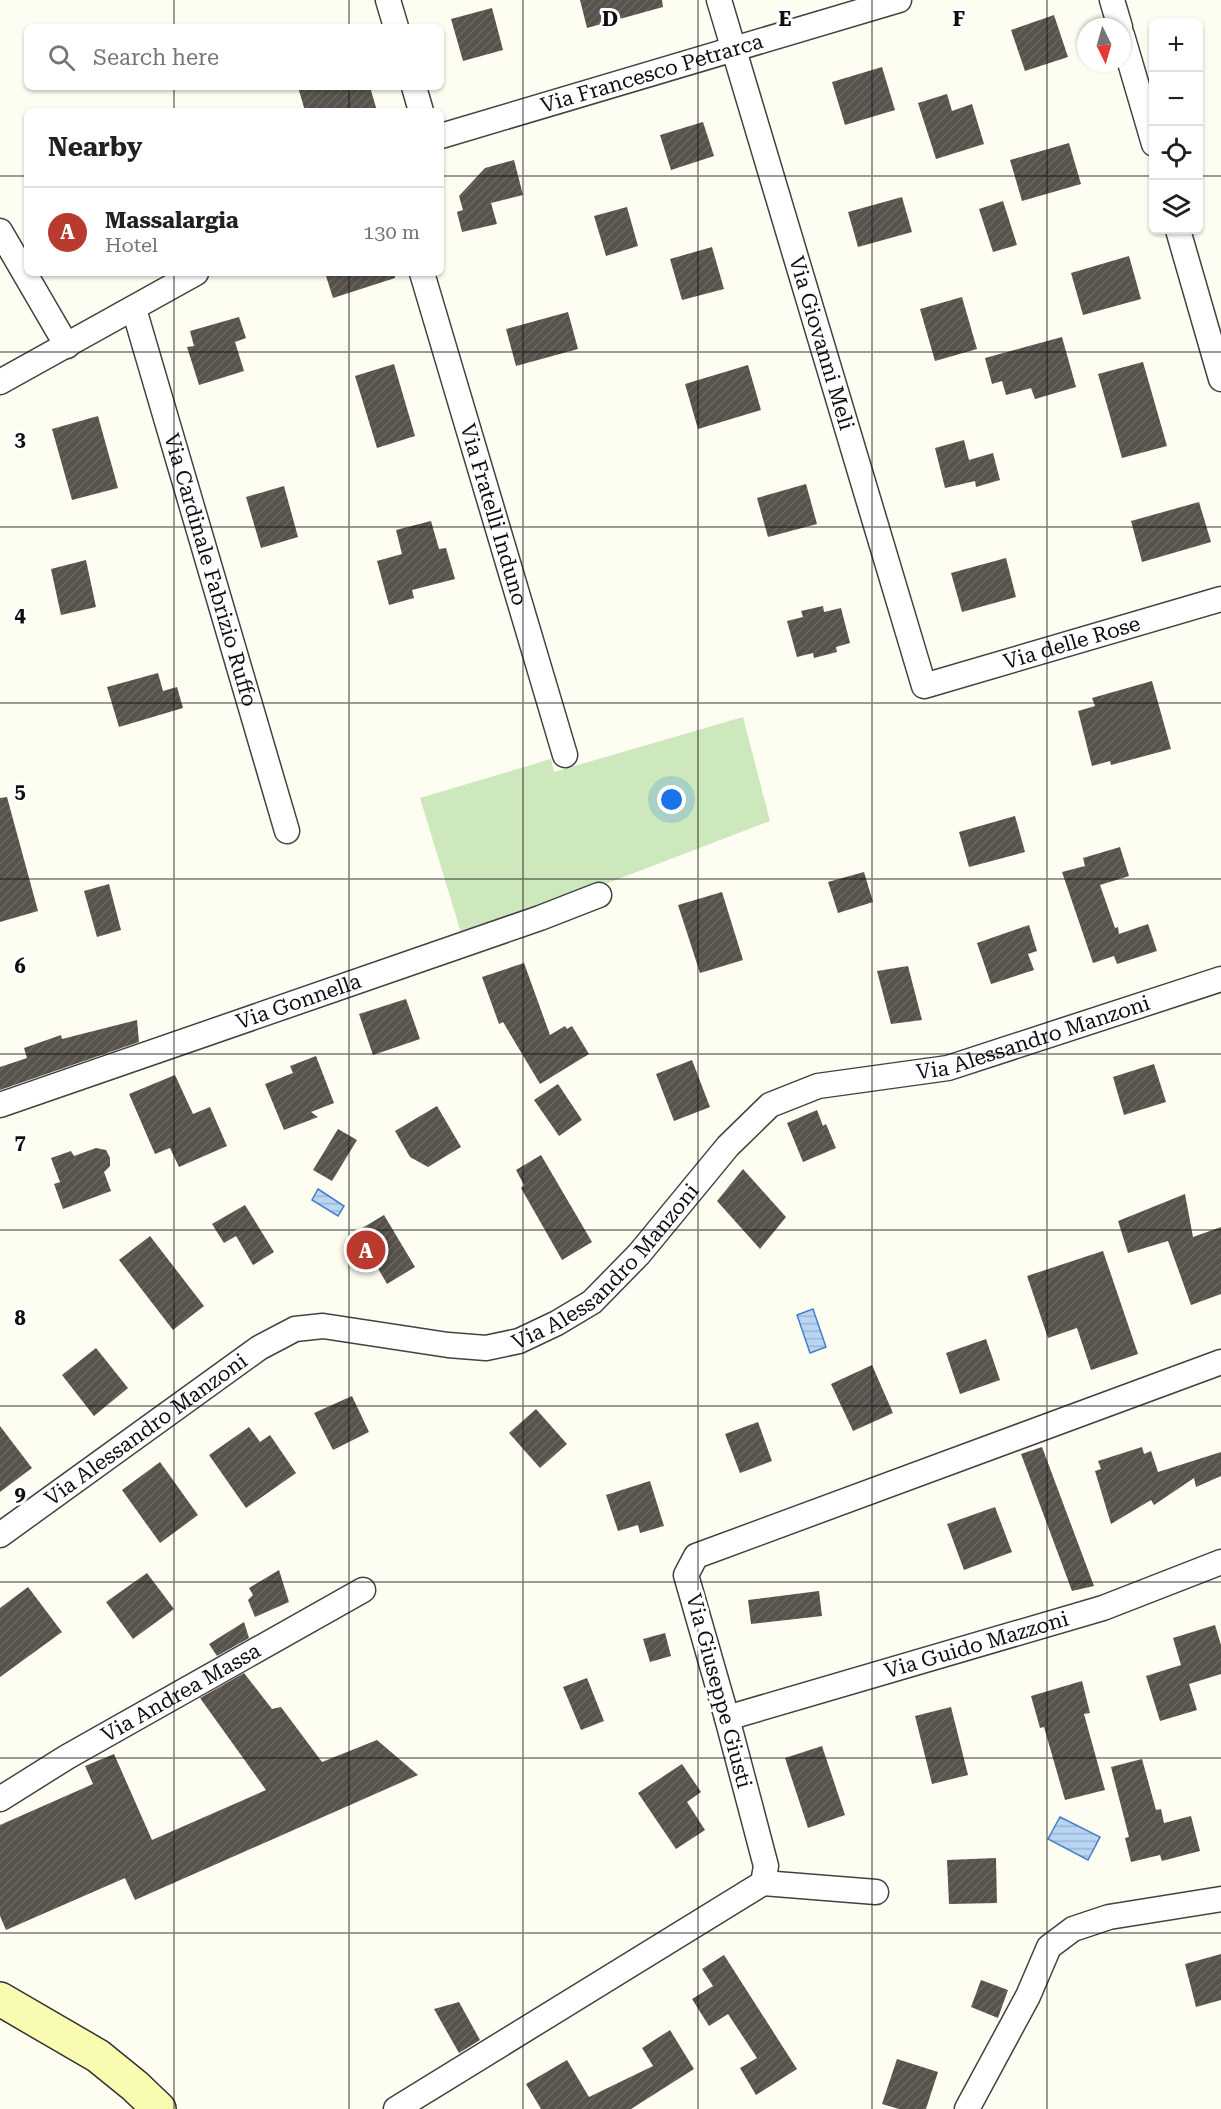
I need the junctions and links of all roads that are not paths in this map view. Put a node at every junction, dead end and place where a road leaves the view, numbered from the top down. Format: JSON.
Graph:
{"nodes":[{"id":1,"x":388,"y":0,"type":"edge"},
{"id":2,"x":719,"y":0,"type":"edge"},
{"id":3,"x":899,"y":0,"type":"edge"},
{"id":4,"x":1112,"y":0,"type":"edge"},
{"id":5,"x":1117,"y":18,"type":"edge"},
{"id":6,"x":395,"y":24,"type":"edge"},
{"id":7,"x":733,"y":48,"type":"junction"},
{"id":8,"x":1131,"y":66,"type":"edge"},
{"id":9,"x":415,"y":90,"type":"edge"},
{"id":10,"x":420,"y":108,"type":"edge"},
{"id":11,"x":1149,"y":127,"type":"edge"},
{"id":12,"x":444,"y":135,"type":"edge"},
{"id":13,"x":0,"y":231,"type":"edge"},
{"id":14,"x":1179,"y":234,"type":"edge"},
{"id":15,"x":24,"y":272,"type":"edge"},
{"id":16,"x":26,"y":276,"type":"edge"},
{"id":17,"x":191,"y":276,"type":"edge"},
{"id":18,"x":423,"y":276,"type":"edge"},
{"id":19,"x":134,"y":309,"type":"junction"},
{"id":20,"x":67,"y":346,"type":"junction"},
{"id":21,"x":1221,"y":379,"type":"edge"},
{"id":22,"x":0,"y":382,"type":"edge"},
{"id":23,"x":1221,"y":598,"type":"edge"},
{"id":24,"x":924,"y":686,"type":"joint"},
{"id":25,"x":565,"y":755,"type":"dead end"},
{"id":26,"x":287,"y":831,"type":"dead end"},
{"id":27,"x":598,"y":895,"type":"dead end"},
{"id":28,"x":1221,"y":979,"type":"edge"},
{"id":29,"x":0,"y":1105,"type":"edge"},
{"id":30,"x":1221,"y":1362,"type":"edge"},
{"id":31,"x":0,"y":1535,"type":"edge"},
{"id":32,"x":1221,"y":1563,"type":"edge"},
{"id":33,"x":363,"y":1590,"type":"dead end"},
{"id":34,"x":727,"y":1718,"type":"junction"},
{"id":35,"x":0,"y":1799,"type":"edge"},
{"id":36,"x":763,"y":1883,"type":"junction"},
{"id":37,"x":876,"y":1892,"type":"dead end"},
{"id":38,"x":1221,"y":1899,"type":"edge"},
{"id":39,"x":0,"y":1999,"type":"edge"},
{"id":40,"x":159,"y":2109,"type":"edge"},
{"id":41,"x":396,"y":2109,"type":"edge"},
{"id":42,"x":967,"y":2109,"type":"edge"}],
"edges":[{"from":1,"to":6,"type":"street"},
{"from":2,"to":7,"type":"street","name":"Via Giovanni Meli"},
{"from":3,"to":7,"type":"street","name":"Via Francesco Petrarca"},
{"from":4,"to":5,"type":"street"},
{"from":7,"to":12,"type":"street","name":"Via Francesco Petrarca"},
{"from":7,"to":24,"type":"street","name":"Via Giovanni Meli"},
{"from":8,"to":11,"type":"street"},
{"from":9,"to":10,"type":"street"},
{"from":13,"to":15,"type":"street"},
{"from":14,"to":21,"type":"street"},
{"from":16,"to":20,"type":"street"},
{"from":17,"to":19,"type":"street"},
{"from":18,"to":25,"type":"street","name":"Via Fratelli Induno"},
{"from":19,"to":20,"type":"street"},
{"from":19,"to":26,"type":"street","name":"Via Cardinale Fabrizio Ruffo"},
{"from":20,"to":22,"type":"street"},
{"from":23,"to":24,"type":"street","name":"Via delle Rose"},
{"from":27,"to":29,"type":"street","name":"Via Gonnella"},
{"from":28,"to":31,"type":"street","name":"Via Alessandro Manzoni"},
{"from":30,"to":34,"type":"street","name":"Via Giuseppe Giusti"},
{"from":32,"to":34,"type":"street","name":"Via Guido Mazzoni"},
{"from":33,"to":35,"type":"street","name":"Via Andrea Massa"},
{"from":34,"to":36,"type":"street","name":"Via Giuseppe Giusti"},
{"from":36,"to":37,"type":"street"},
{"from":36,"to":41,"type":"street"},
{"from":38,"to":42,"type":"street"},
{"from":39,"to":40,"type":"main road"}]}
